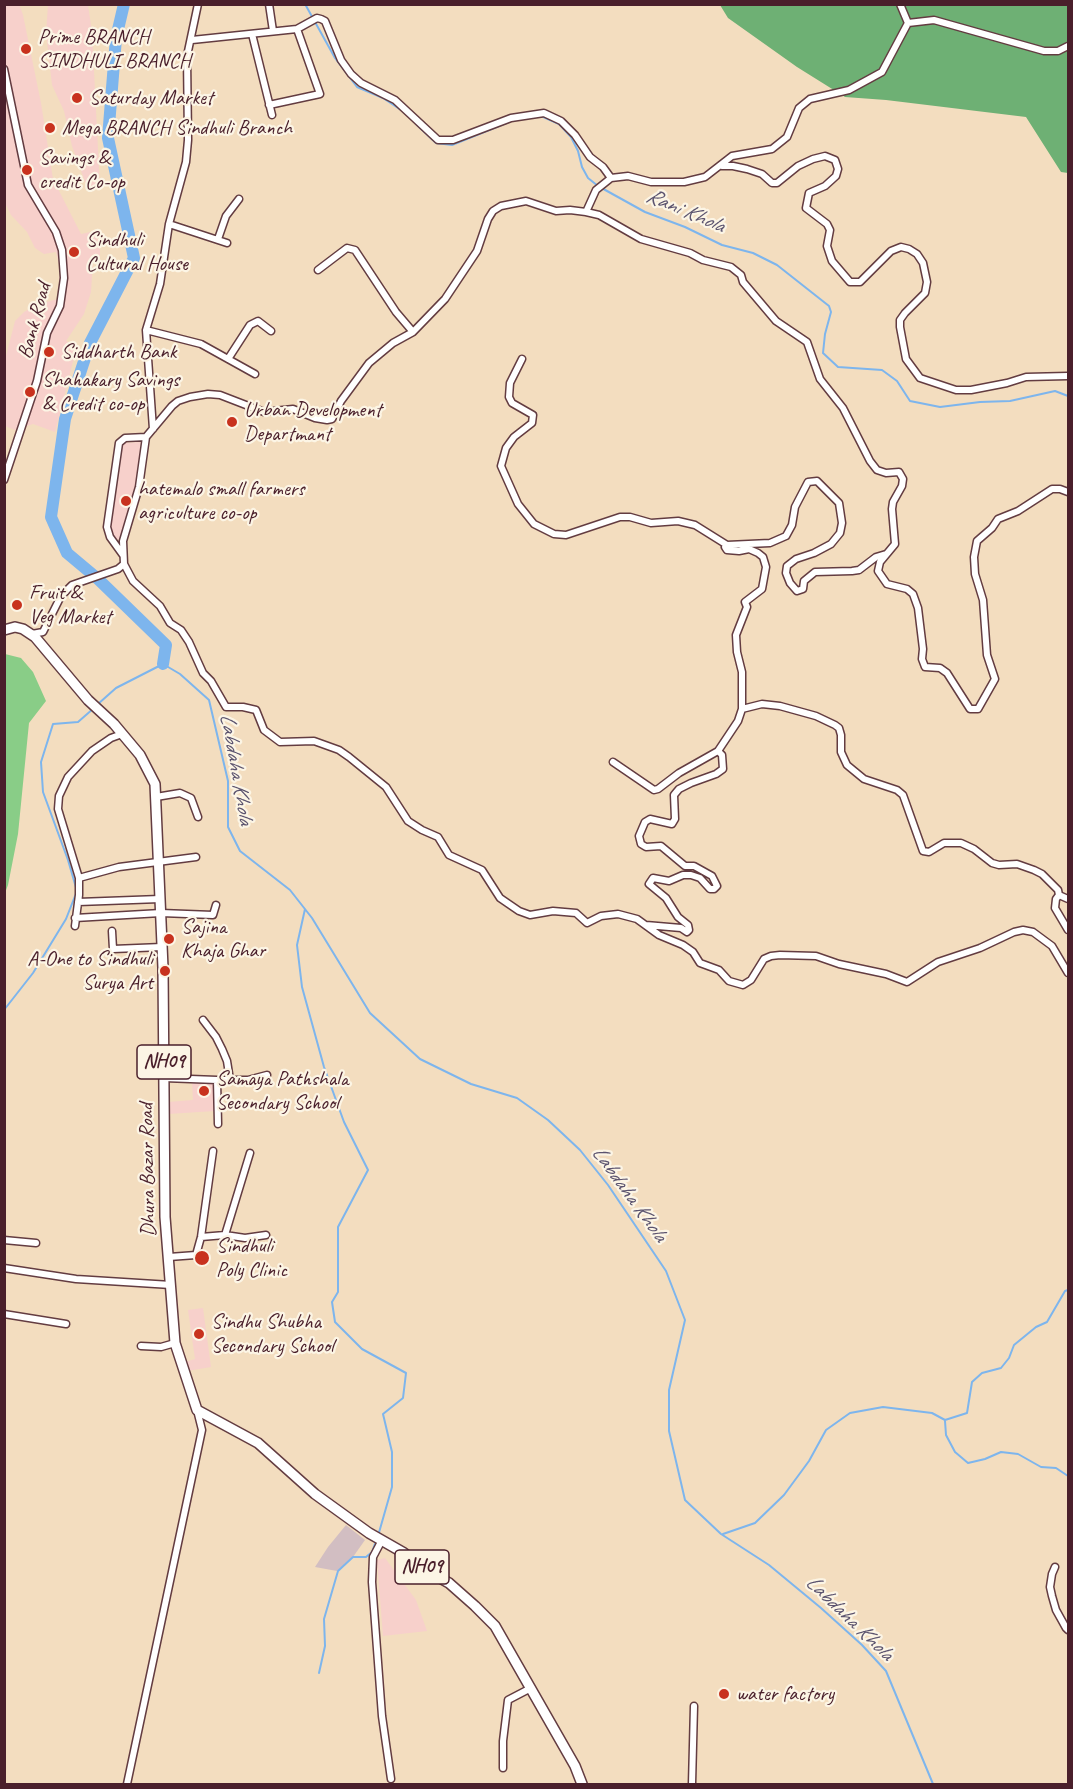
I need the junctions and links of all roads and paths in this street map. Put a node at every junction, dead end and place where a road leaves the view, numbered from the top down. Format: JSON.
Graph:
{"nodes":[{"id":1,"x":198,"y":4,"type":"edge"},
{"id":2,"x":269,"y":4,"type":"edge"},
{"id":3,"x":900,"y":4,"type":"edge"},
{"id":4,"x":908,"y":23,"type":"junction"},
{"id":5,"x":297,"y":29,"type":"junction"},
{"id":6,"x":273,"y":31,"type":"junction"},
{"id":7,"x":252,"y":34,"type":"junction"},
{"id":8,"x":192,"y":40,"type":"junction"},
{"id":9,"x":1068,"y":46,"type":"edge"},
{"id":10,"x":1058,"y":51,"type":"junction"},
{"id":11,"x":1068,"y":53,"type":"edge"},
{"id":12,"x":4,"y":69,"type":"edge"},
{"id":13,"x":269,"y":105,"type":"junction"},
{"id":14,"x":272,"y":115,"type":"dead end"},
{"id":15,"x":721,"y":166,"type":"junction"},
{"id":16,"x":611,"y":178,"type":"junction"},
{"id":17,"x":239,"y":199,"type":"dead end"},
{"id":18,"x":586,"y":212,"type":"junction"},
{"id":19,"x":169,"y":224,"type":"junction"},
{"id":20,"x":218,"y":239,"type":"junction"},
{"id":21,"x":227,"y":243,"type":"dead end"},
{"id":22,"x":318,"y":270,"type":"dead end"},
{"id":23,"x":146,"y":330,"type":"junction"},
{"id":24,"x":271,"y":331,"type":"dead end"},
{"id":25,"x":413,"y":332,"type":"junction"},
{"id":26,"x":228,"y":359,"type":"junction"},
{"id":27,"x":522,"y":359,"type":"dead end"},
{"id":28,"x":255,"y":374,"type":"dead end"},
{"id":29,"x":1068,"y":376,"type":"edge"},
{"id":30,"x":153,"y":430,"type":"junction"},
{"id":31,"x":146,"y":437,"type":"junction"},
{"id":32,"x":4,"y":480,"type":"edge"},
{"id":33,"x":1068,"y":492,"type":"edge"},
{"id":34,"x":727,"y":545,"type":"junction"},
{"id":35,"x":886,"y":554,"type":"junction"},
{"id":36,"x":124,"y":556,"type":"junction"},
{"id":37,"x":121,"y":567,"type":"junction"},
{"id":38,"x":4,"y":630,"type":"edge"},
{"id":39,"x":32,"y":634,"type":"junction"},
{"id":40,"x":742,"y":709,"type":"junction"},
{"id":41,"x":123,"y":734,"type":"junction"},
{"id":42,"x":718,"y":751,"type":"junction"},
{"id":43,"x":613,"y":762,"type":"dead end"},
{"id":44,"x":156,"y":796,"type":"junction"},
{"id":45,"x":198,"y":816,"type":"dead end"},
{"id":46,"x":196,"y":856,"type":"dead end"},
{"id":47,"x":159,"y":861,"type":"junction"},
{"id":48,"x":79,"y":878,"type":"junction"},
{"id":49,"x":1059,"y":896,"type":"junction"},
{"id":50,"x":160,"y":899,"type":"junction"},
{"id":51,"x":1068,"y":899,"type":"edge"},
{"id":52,"x":100,"y":901,"type":"junction"},
{"id":53,"x":78,"y":902,"type":"junction"},
{"id":54,"x":216,"y":905,"type":"dead end"},
{"id":55,"x":161,"y":913,"type":"junction"},
{"id":56,"x":101,"y":916,"type":"junction"},
{"id":57,"x":75,"y":918,"type":"junction"},
{"id":58,"x":646,"y":925,"type":"junction"},
{"id":59,"x":75,"y":926,"type":"dead end"},
{"id":60,"x":1068,"y":930,"type":"edge"},
{"id":61,"x":111,"y":931,"type":"dead end"},
{"id":62,"x":162,"y":947,"type":"junction"},
{"id":63,"x":1068,"y":973,"type":"edge"},
{"id":64,"x":203,"y":1020,"type":"dead end"},
{"id":65,"x":267,"y":1075,"type":"dead end"},
{"id":66,"x":164,"y":1078,"type":"junction"},
{"id":67,"x":217,"y":1080,"type":"junction"},
{"id":68,"x":230,"y":1080,"type":"junction"},
{"id":69,"x":218,"y":1124,"type":"dead end"},
{"id":70,"x":213,"y":1150,"type":"dead end"},
{"id":71,"x":250,"y":1153,"type":"dead end"},
{"id":72,"x":225,"y":1235,"type":"junction"},
{"id":73,"x":266,"y":1235,"type":"dead end"},
{"id":74,"x":201,"y":1237,"type":"junction"},
{"id":75,"x":4,"y":1240,"type":"edge"},
{"id":76,"x":36,"y":1243,"type":"dead end"},
{"id":77,"x":169,"y":1257,"type":"junction"},
{"id":78,"x":4,"y":1268,"type":"edge"},
{"id":79,"x":171,"y":1285,"type":"junction"},
{"id":80,"x":4,"y":1314,"type":"edge"},
{"id":81,"x":66,"y":1324,"type":"dead end"},
{"id":82,"x":175,"y":1343,"type":"junction"},
{"id":83,"x":141,"y":1346,"type":"dead end"},
{"id":84,"x":197,"y":1410,"type":"junction"},
{"id":85,"x":382,"y":1540,"type":"junction"},
{"id":86,"x":1055,"y":1567,"type":"dead end"},
{"id":87,"x":1068,"y":1630,"type":"edge"},
{"id":88,"x":531,"y":1688,"type":"junction"},
{"id":89,"x":694,"y":1706,"type":"dead end"},
{"id":90,"x":503,"y":1768,"type":"dead end"},
{"id":91,"x":391,"y":1779,"type":"dead end"},
{"id":92,"x":127,"y":1785,"type":"edge"},
{"id":93,"x":582,"y":1785,"type":"edge"},
{"id":94,"x":692,"y":1785,"type":"edge"}],
"edges":[{"from":1,"to":8,"type":"street"},
{"from":2,"to":6,"type":"street"},
{"from":3,"to":4,"type":"street"},
{"from":4,"to":10,"type":"street"},
{"from":4,"to":15,"type":"street"},
{"from":5,"to":6,"type":"street"},
{"from":5,"to":13,"type":"street"},
{"from":5,"to":16,"type":"street"},
{"from":6,"to":7,"type":"street"},
{"from":7,"to":8,"type":"street"},
{"from":7,"to":13,"type":"street"},
{"from":8,"to":19,"type":"street"},
{"from":9,"to":10,"type":"street"},
{"from":10,"to":11,"type":"street"},
{"from":12,"to":32,"type":"street","name":"Bank Road"},
{"from":13,"to":14,"type":"street"},
{"from":15,"to":16,"type":"street"},
{"from":15,"to":29,"type":"street"},
{"from":16,"to":18,"type":"street"},
{"from":17,"to":20,"type":"street"},
{"from":18,"to":25,"type":"street"},
{"from":18,"to":35,"type":"street"},
{"from":19,"to":20,"type":"street"},
{"from":19,"to":23,"type":"street"},
{"from":20,"to":21,"type":"street"},
{"from":22,"to":25,"type":"street"},
{"from":23,"to":26,"type":"street"},
{"from":23,"to":30,"type":"street"},
{"from":24,"to":26,"type":"street"},
{"from":25,"to":30,"type":"street"},
{"from":26,"to":28,"type":"street"},
{"from":27,"to":34,"type":"street"},
{"from":30,"to":31,"type":"street"},
{"from":31,"to":36,"type":"street"},
{"from":31,"to":36,"type":"street"},
{"from":33,"to":35,"type":"street"},
{"from":34,"to":35,"type":"street"},
{"from":34,"to":40,"type":"street"},
{"from":36,"to":37,"type":"street"},
{"from":37,"to":39,"type":"street"},
{"from":37,"to":58,"type":"street"},
{"from":38,"to":39,"type":"main road"},
{"from":39,"to":41,"type":"main road","name":"Dhura Bazar Road","number":"NH09"},
{"from":40,"to":42,"type":"street"},
{"from":40,"to":49,"type":"street"},
{"from":41,"to":44,"type":"main road","name":"Dhura Bazar Road","number":"NH09"},
{"from":41,"to":48,"type":"street"},
{"from":42,"to":43,"type":"street"},
{"from":42,"to":58,"type":"street"},
{"from":44,"to":45,"type":"street"},
{"from":44,"to":47,"type":"main road","name":"Dhura Bazar Road","number":"NH09"},
{"from":46,"to":47,"type":"street"},
{"from":47,"to":48,"type":"street"},
{"from":47,"to":50,"type":"main road","name":"Dhura Bazar Road","number":"NH09"},
{"from":48,"to":53,"type":"street"},
{"from":49,"to":51,"type":"street"},
{"from":49,"to":60,"type":"street"},
{"from":50,"to":52,"type":"street"},
{"from":50,"to":55,"type":"main road","name":"Dhura Bazar Road","number":"NH09"},
{"from":52,"to":53,"type":"street"},
{"from":52,"to":56,"type":"street"},
{"from":53,"to":57,"type":"street"},
{"from":54,"to":55,"type":"street"},
{"from":55,"to":56,"type":"street"},
{"from":55,"to":62,"type":"main road","name":"Dhura Bazar Road","number":"NH09"},
{"from":56,"to":57,"type":"street"},
{"from":57,"to":59,"type":"street"},
{"from":58,"to":63,"type":"street"},
{"from":61,"to":62,"type":"street"},
{"from":62,"to":66,"type":"main road","name":"Dhura Bazar Road","number":"NH09"},
{"from":64,"to":68,"type":"street"},
{"from":65,"to":68,"type":"street"},
{"from":66,"to":67,"type":"street"},
{"from":66,"to":77,"type":"main road","name":"Dhura Bazar Road","number":"NH09"},
{"from":67,"to":68,"type":"street"},
{"from":67,"to":69,"type":"street"},
{"from":70,"to":74,"type":"street"},
{"from":71,"to":72,"type":"street"},
{"from":72,"to":73,"type":"street"},
{"from":72,"to":74,"type":"street"},
{"from":74,"to":77,"type":"street"},
{"from":75,"to":76,"type":"street"},
{"from":77,"to":79,"type":"main road","name":"Dhura Bazar Road","number":"NH09"},
{"from":78,"to":79,"type":"street"},
{"from":79,"to":82,"type":"main road","name":"Dhura Bazar Road","number":"NH09"},
{"from":80,"to":81,"type":"street"},
{"from":82,"to":83,"type":"street"},
{"from":82,"to":84,"type":"main road","name":"Dhura Bazar Road","number":"NH09"},
{"from":84,"to":85,"type":"main road","number":"NH09"},
{"from":84,"to":92,"type":"street"},
{"from":85,"to":88,"type":"main road","number":"NH09"},
{"from":85,"to":91,"type":"street"},
{"from":86,"to":87,"type":"street"},
{"from":88,"to":90,"type":"street"},
{"from":88,"to":93,"type":"main road","number":"NH09"},
{"from":89,"to":94,"type":"street"}]}
